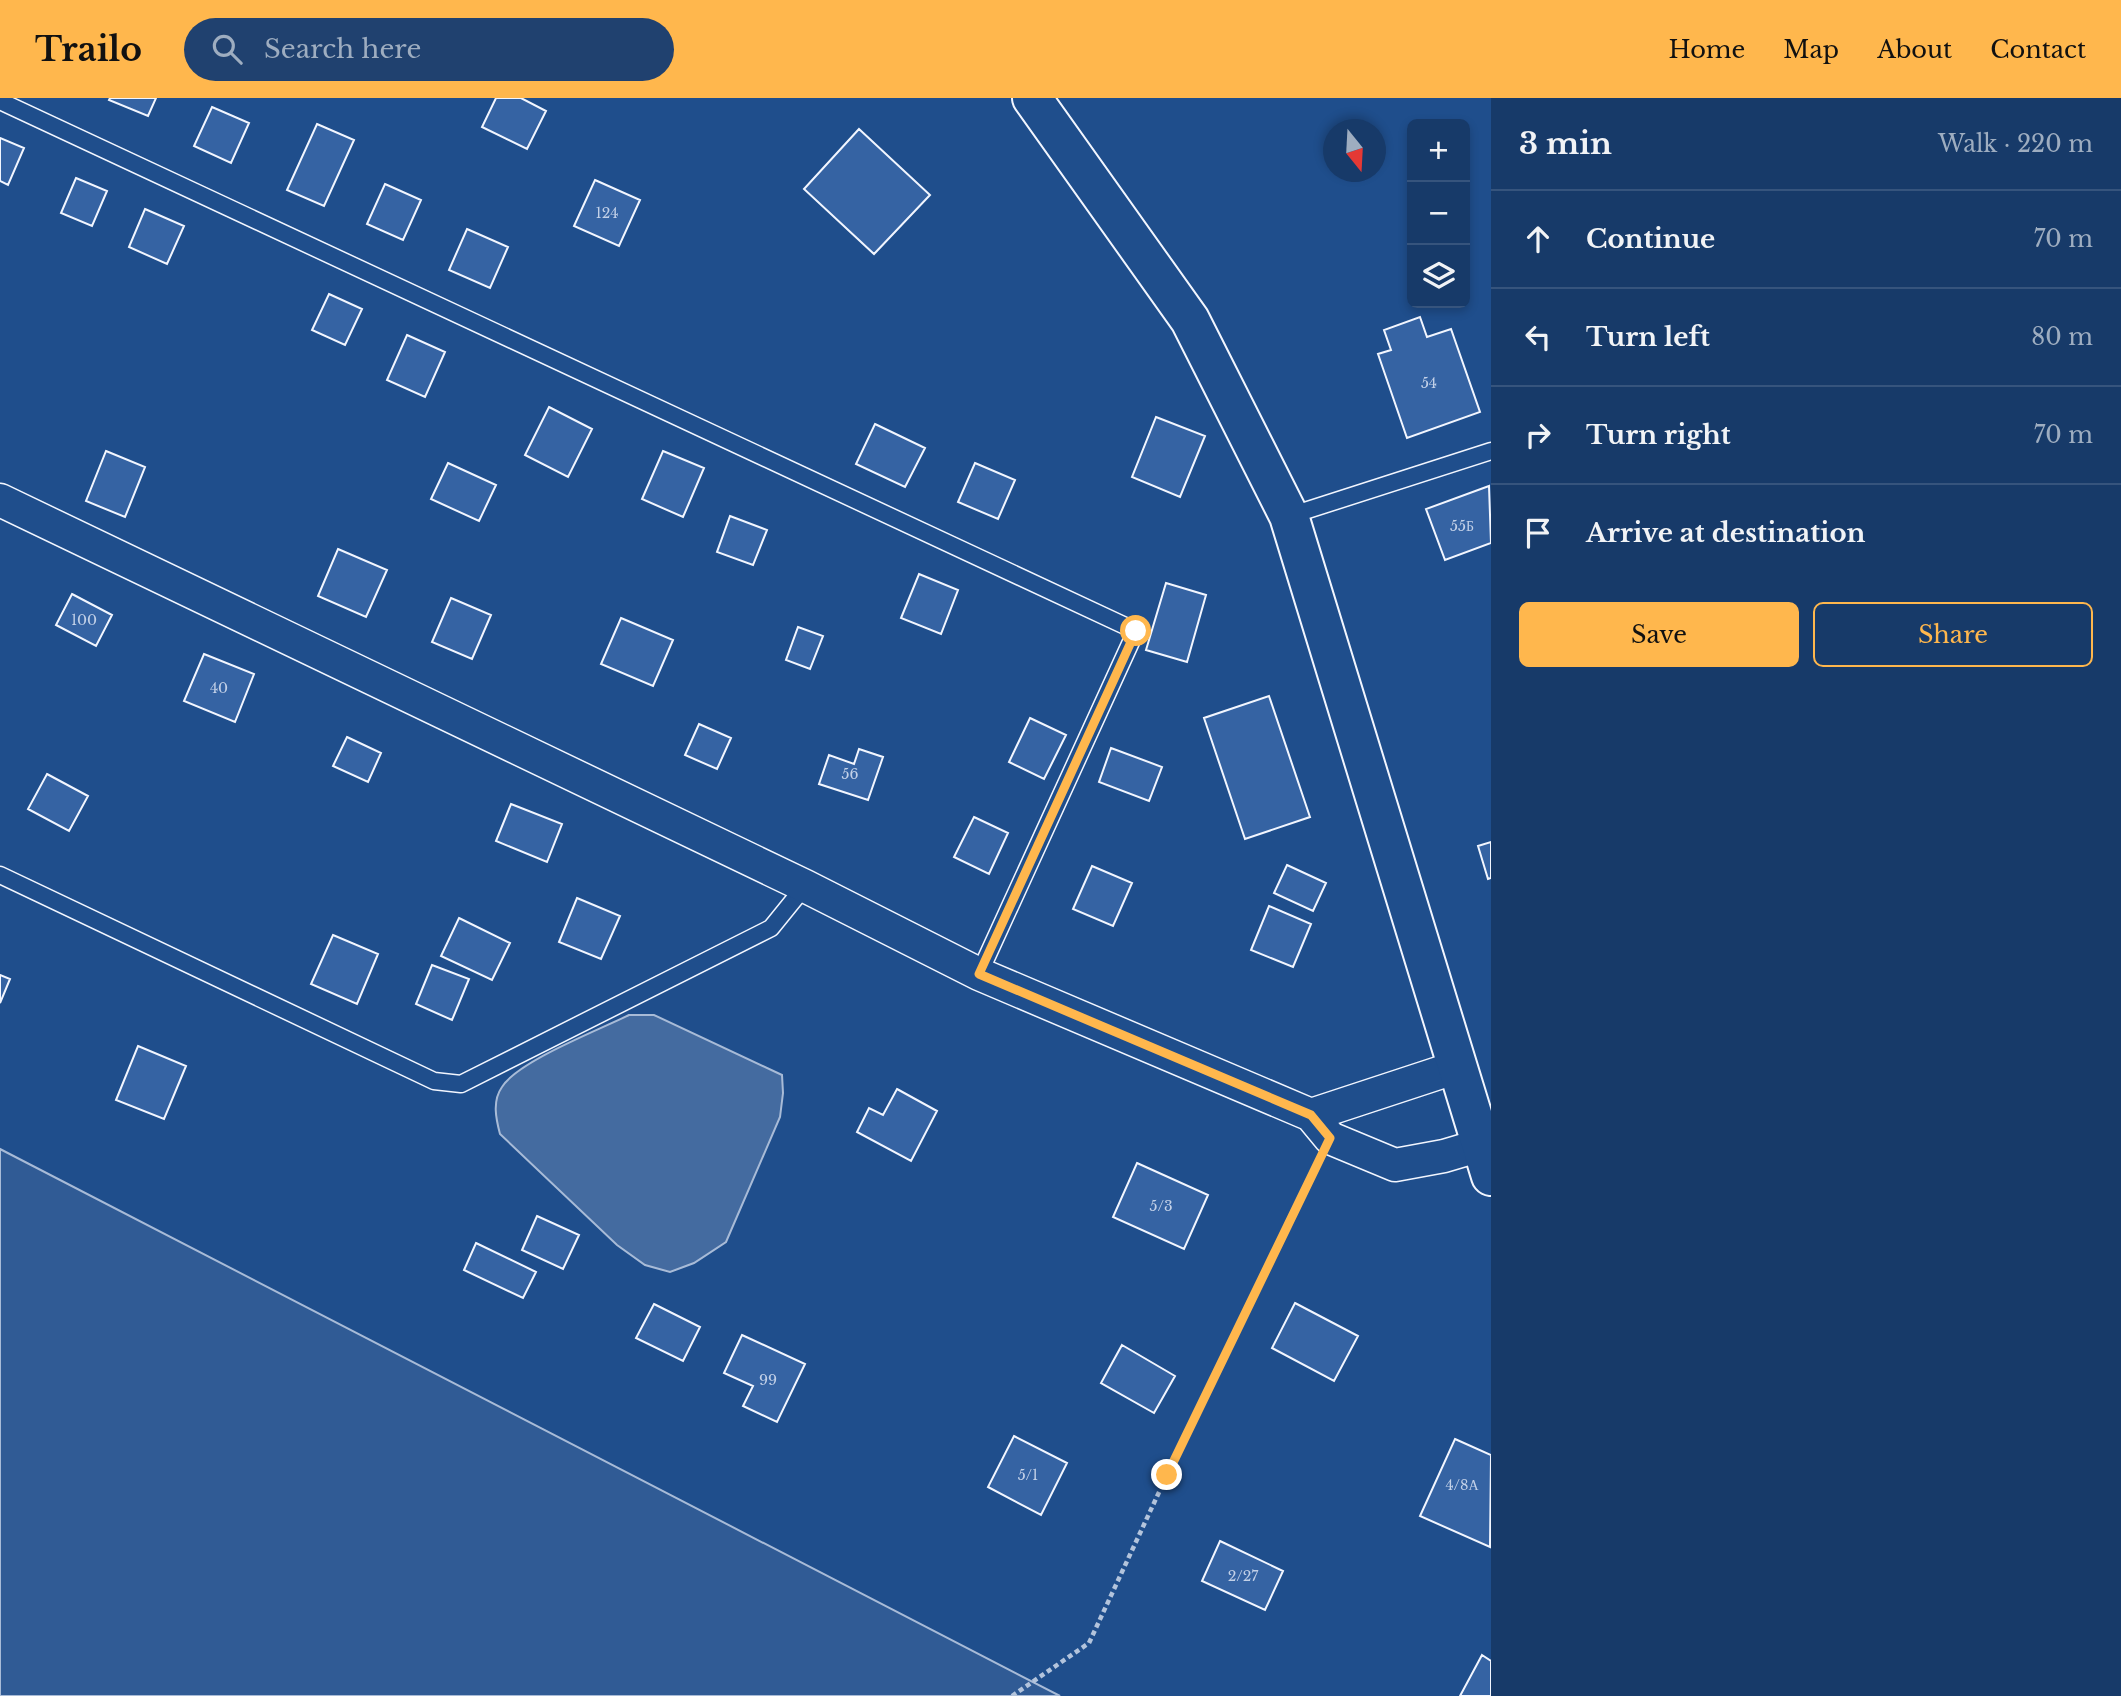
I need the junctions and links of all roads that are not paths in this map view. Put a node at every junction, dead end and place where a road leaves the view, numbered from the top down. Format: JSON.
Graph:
{"nodes":[{"id":1,"x":1032,"y":98,"type":"edge"},
{"id":2,"x":0,"y":101,"type":"edge"},
{"id":3,"x":1491,"y":451,"type":"edge"},
{"id":4,"x":0,"y":500,"type":"edge"},
{"id":5,"x":1289,"y":516,"type":"junction"},
{"id":6,"x":0,"y":875,"type":"edge"},
{"id":7,"x":805,"y":887,"type":"junction"},
{"id":8,"x":979,"y":974,"type":"junction"},
{"id":9,"x":1457,"y":1067,"type":"junction"},
{"id":10,"x":1320,"y":1127,"type":"junction"},
{"id":11,"x":1486,"y":1160,"type":"edge"}],
"edges":[{"from":1,"to":5,"type":"street"},
{"from":2,"to":8,"type":"lane"},
{"from":3,"to":5,"type":"lane"},
{"from":4,"to":7,"type":"street"},
{"from":5,"to":9,"type":"street"},
{"from":6,"to":7,"type":"lane"},
{"from":7,"to":8,"type":"street"},
{"from":8,"to":10,"type":"street"},
{"from":9,"to":10,"type":"street"},
{"from":9,"to":11,"type":"street"},
{"from":10,"to":11,"type":"street"}]}
